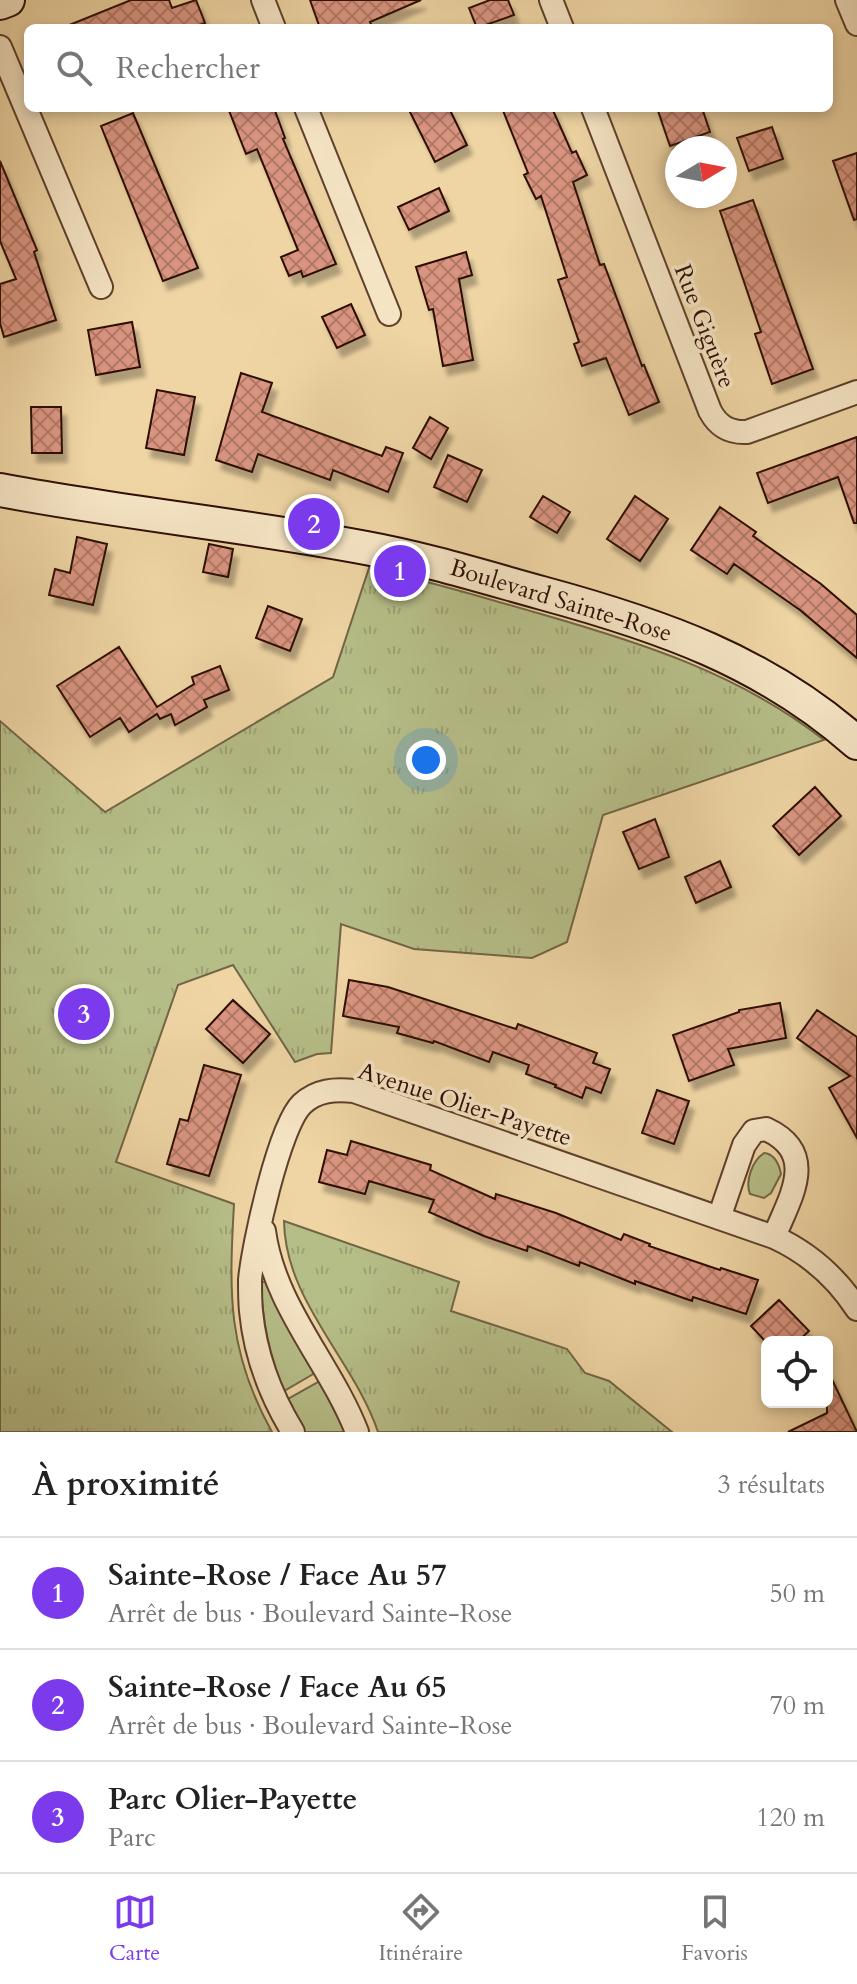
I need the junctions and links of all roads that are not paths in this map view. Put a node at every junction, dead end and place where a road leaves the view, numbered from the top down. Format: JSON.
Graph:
{"nodes":[{"id":1,"x":8,"y":0,"type":"edge"},
{"id":2,"x":263,"y":0,"type":"edge"},
{"id":3,"x":551,"y":0,"type":"edge"},
{"id":4,"x":847,"y":0,"type":"edge"},
{"id":5,"x":0,"y":3,"type":"edge"},
{"id":6,"x":272,"y":24,"type":"edge"},
{"id":7,"x":560,"y":24,"type":"edge"},
{"id":8,"x":857,"y":24,"type":"edge"},
{"id":9,"x":0,"y":47,"type":"edge"},
{"id":10,"x":24,"y":104,"type":"edge"},
{"id":11,"x":27,"y":112,"type":"edge"},
{"id":12,"x":308,"y":112,"type":"edge"},
{"id":13,"x":595,"y":112,"type":"edge"},
{"id":14,"x":101,"y":287,"type":"dead end"},
{"id":15,"x":389,"y":314,"type":"dead end"},
{"id":16,"x":857,"y":392,"type":"edge"},
{"id":17,"x":0,"y":490,"type":"edge"},
{"id":18,"x":857,"y":743,"type":"edge"},
{"id":19,"x":264,"y":1210,"type":"junction"},
{"id":20,"x":719,"y":1218,"type":"junction"},
{"id":21,"x":774,"y":1237,"type":"junction"},
{"id":22,"x":857,"y":1309,"type":"edge"},
{"id":23,"x":293,"y":1432,"type":"edge"},
{"id":24,"x":357,"y":1432,"type":"edge"}],
"edges":[{"from":1,"to":5,"type":"street"},
{"from":2,"to":6,"type":"street"},
{"from":3,"to":7,"type":"street"},
{"from":4,"to":8,"type":"street"},
{"from":9,"to":10,"type":"street"},
{"from":11,"to":14,"type":"street"},
{"from":12,"to":15,"type":"street"},
{"from":13,"to":16,"type":"street","name":"Rue Giguère"},
{"from":17,"to":18,"type":"street","name":"Boulevard Sainte-Rose"},
{"from":19,"to":20,"type":"street","name":"Avenue Olier-Payette"},
{"from":19,"to":23,"type":"street","name":"Avenue Olier-Payette"},
{"from":19,"to":24,"type":"street","name":"Avenue Olier-Payette"},
{"from":20,"to":21,"type":"street","name":"Avenue Olier-Payette"},
{"from":20,"to":21,"type":"street"},
{"from":21,"to":22,"type":"street","name":"Avenue Olier-Payette"}]}
